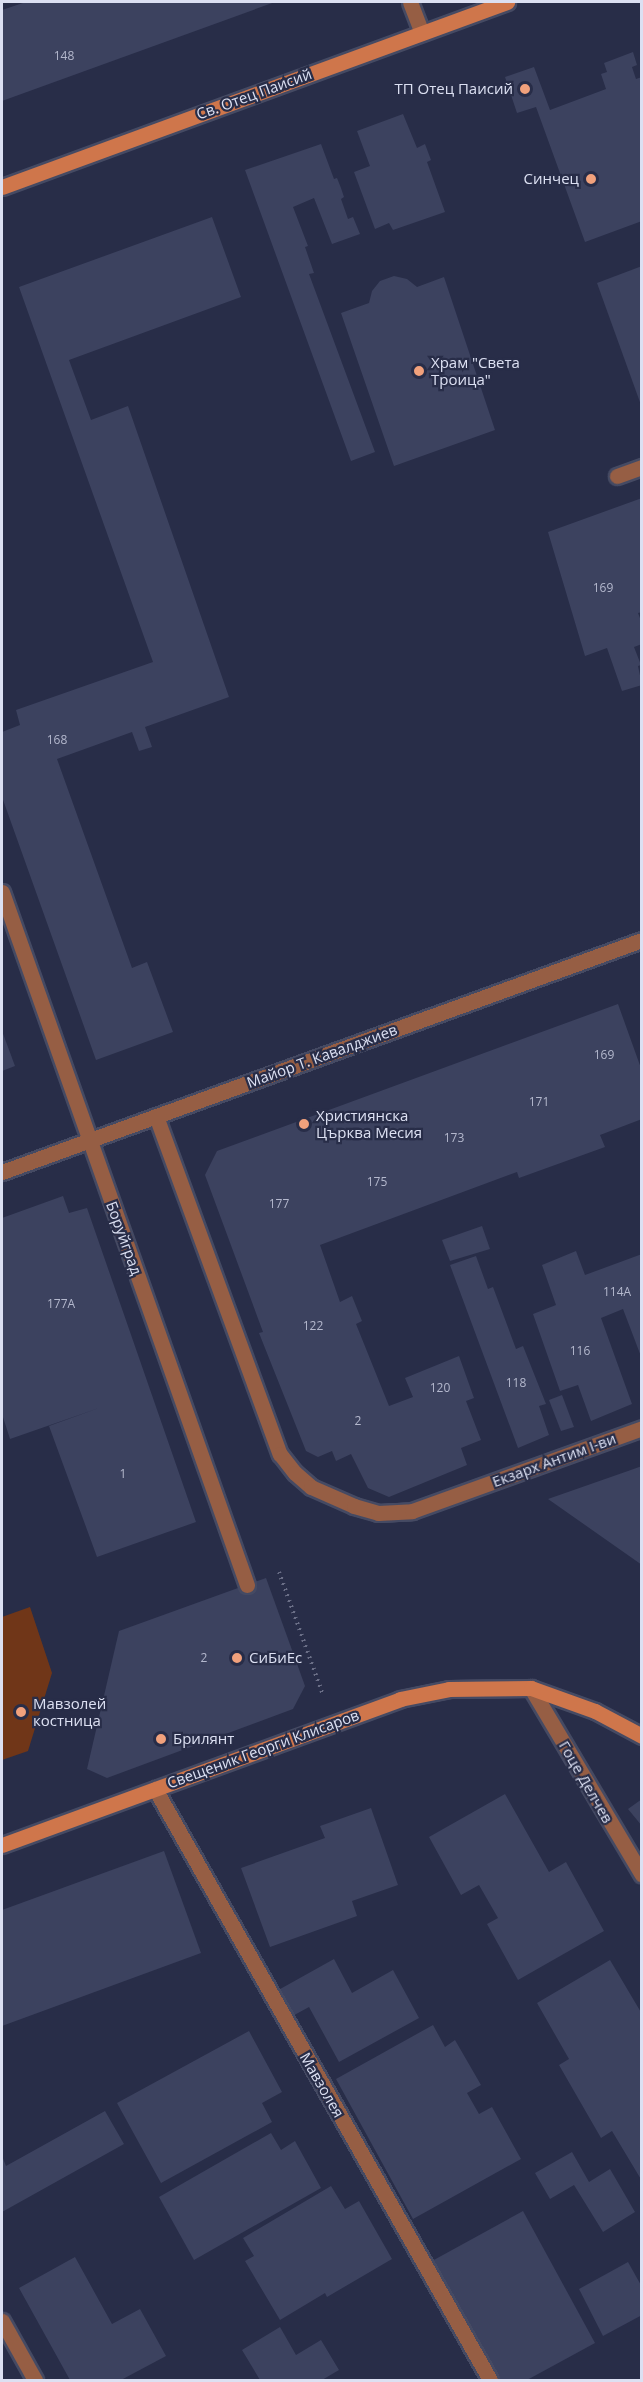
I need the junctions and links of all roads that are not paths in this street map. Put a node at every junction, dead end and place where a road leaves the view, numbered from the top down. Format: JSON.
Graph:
{"nodes":[{"id":1,"x":410,"y":2,"type":"edge"},
{"id":2,"x":507,"y":2,"type":"edge"},
{"id":3,"x":422,"y":33,"type":"junction"},
{"id":4,"x":2,"y":187,"type":"edge"},
{"id":5,"x":642,"y":467,"type":"edge"},
{"id":6,"x":617,"y":476,"type":"dead end"},
{"id":7,"x":2,"y":892,"type":"edge"},
{"id":8,"x":642,"y":940,"type":"edge"},
{"id":9,"x":156,"y":1116,"type":"junction"},
{"id":10,"x":89,"y":1141,"type":"junction"},
{"id":11,"x":2,"y":1172,"type":"edge"},
{"id":12,"x":642,"y":1428,"type":"edge"},
{"id":13,"x":247,"y":1585,"type":"dead end"},
{"id":14,"x":531,"y":1688,"type":"junction"},
{"id":15,"x":642,"y":1736,"type":"edge"},
{"id":16,"x":155,"y":1789,"type":"junction"},
{"id":17,"x":2,"y":1845,"type":"edge"},
{"id":18,"x":642,"y":1875,"type":"edge"},
{"id":19,"x":2,"y":2321,"type":"edge"},
{"id":20,"x":35,"y":2380,"type":"edge"},
{"id":21,"x":490,"y":2380,"type":"edge"}],
"edges":[{"from":1,"to":3,"type":"street"},
{"from":2,"to":3,"type":"street","name":"Св. Отец Паисий"},
{"from":3,"to":4,"type":"street","name":"Св. Отец Паисий"},
{"from":5,"to":6,"type":"street"},
{"from":7,"to":10,"type":"street","name":"Боруйград"},
{"from":8,"to":9,"type":"street","name":"Майор Т. Кавалджиев"},
{"from":9,"to":10,"type":"street","name":"Майор Т. Кавалджиев"},
{"from":9,"to":12,"type":"street","name":"Екзарх Антим I-ви"},
{"from":10,"to":11,"type":"street","name":"Майор Т. Кавалджиев"},
{"from":10,"to":13,"type":"street","name":"Боруйград"},
{"from":14,"to":15,"type":"street"},
{"from":14,"to":16,"type":"street","name":"Свещеник Георги Клисаров"},
{"from":14,"to":18,"type":"street","name":"Гоце Делчев"},
{"from":16,"to":17,"type":"street","name":"Свещеник Георги Клисаров"},
{"from":16,"to":21,"type":"street","name":"Мавзолея"},
{"from":19,"to":20,"type":"street"}]}
